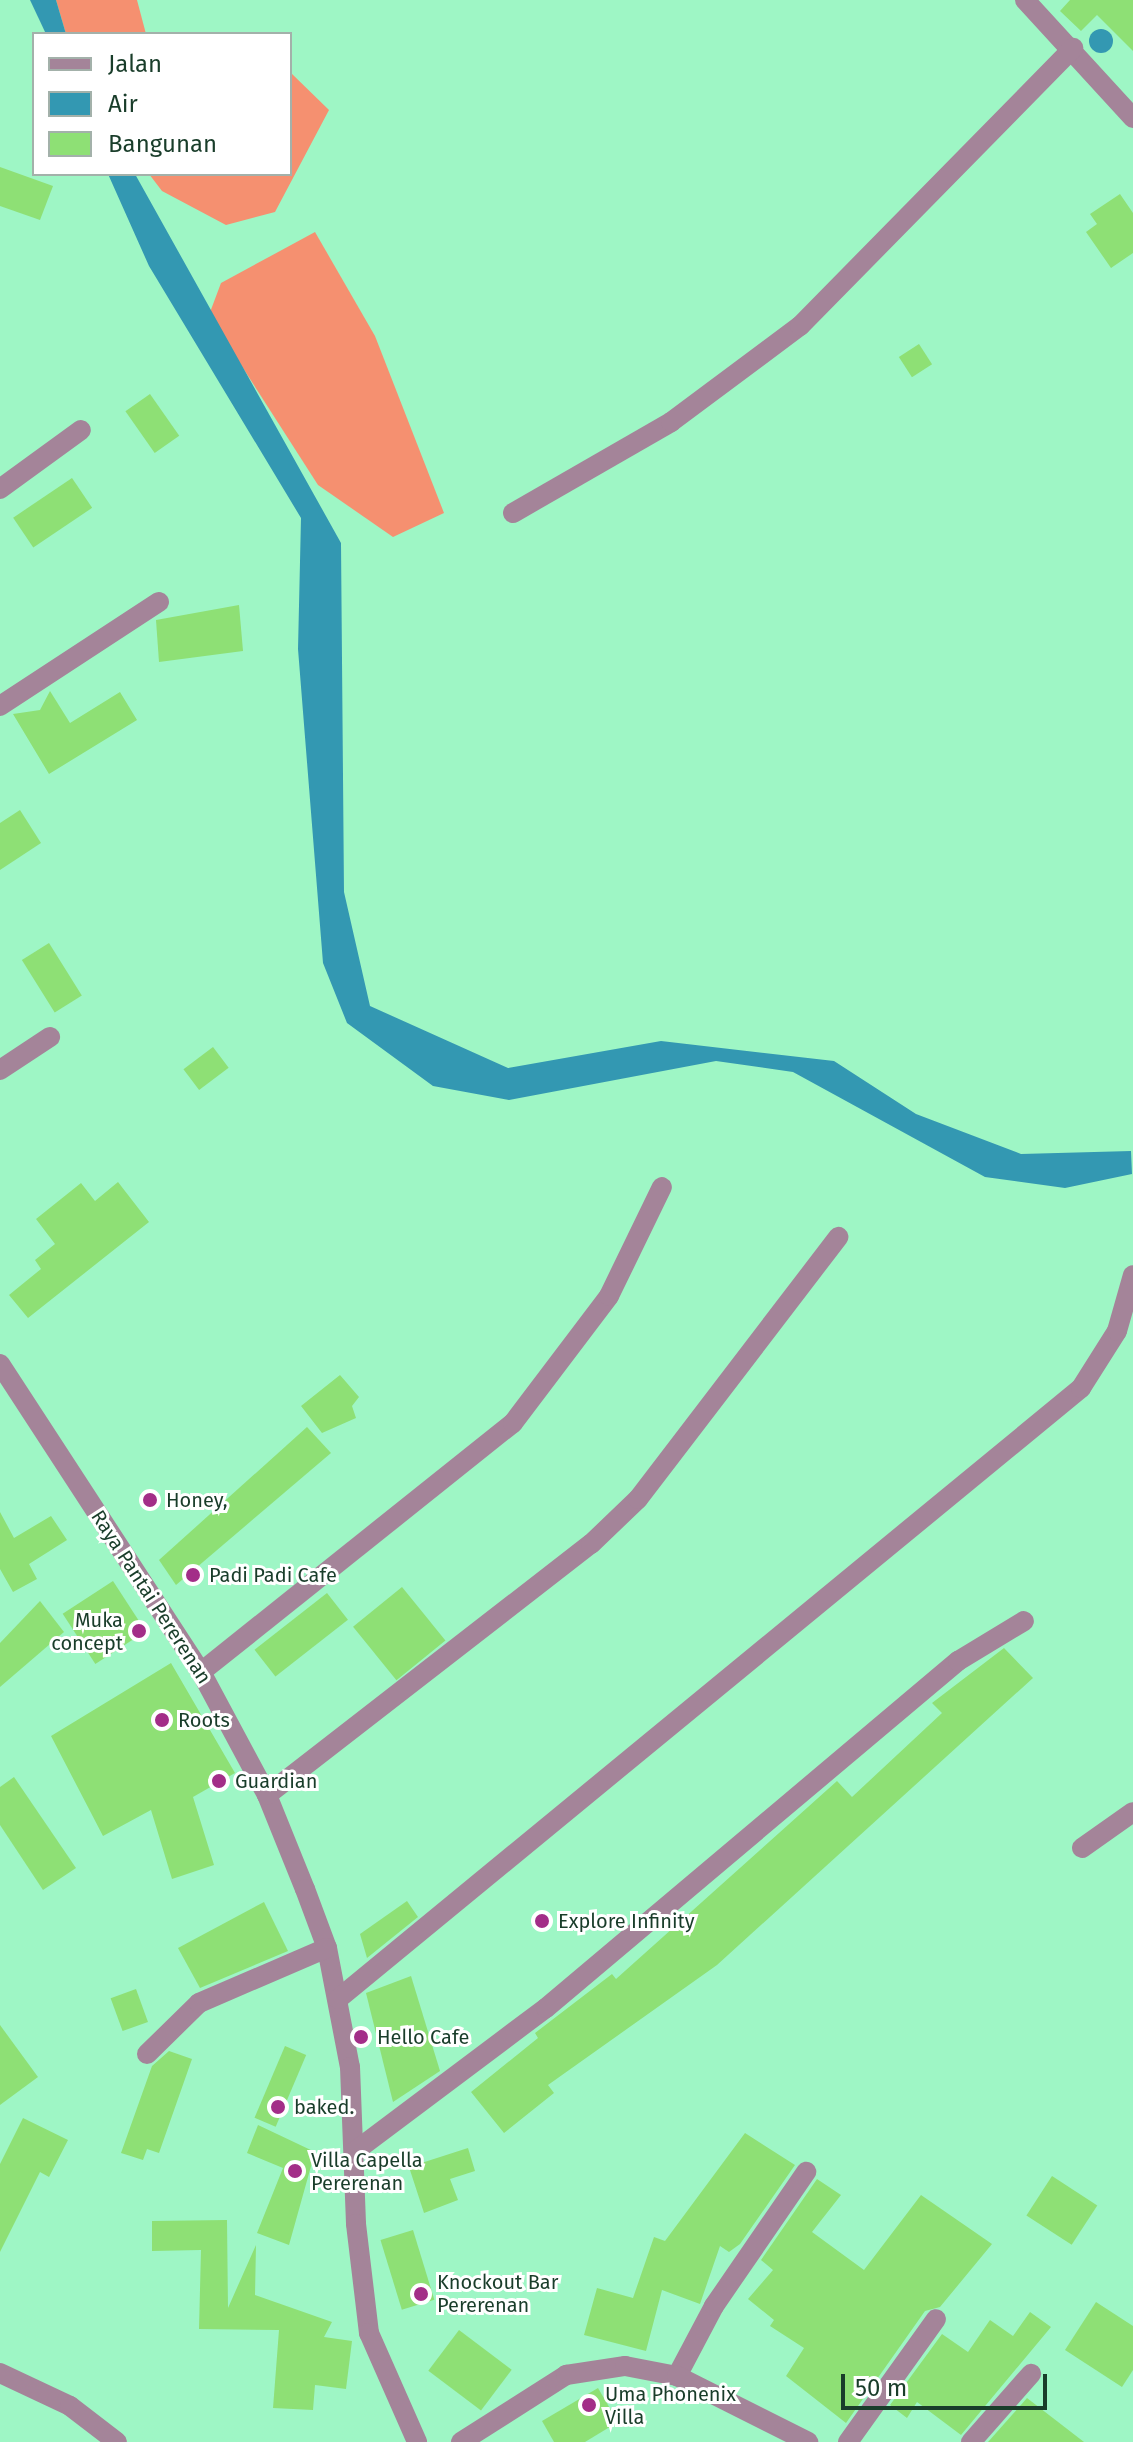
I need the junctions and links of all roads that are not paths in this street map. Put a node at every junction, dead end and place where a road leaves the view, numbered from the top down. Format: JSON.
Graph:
{"nodes":[{"id":1,"x":1025,"y":0,"type":"edge"},
{"id":2,"x":1073,"y":48,"type":"junction"},
{"id":3,"x":1133,"y":118,"type":"edge"},
{"id":4,"x":81,"y":430,"type":"dead end"},
{"id":5,"x":0,"y":489,"type":"edge"},
{"id":6,"x":513,"y":513,"type":"dead end"},
{"id":7,"x":159,"y":602,"type":"dead end"},
{"id":8,"x":0,"y":706,"type":"edge"},
{"id":9,"x":50,"y":1037,"type":"dead end"},
{"id":10,"x":0,"y":1070,"type":"edge"},
{"id":11,"x":662,"y":1187,"type":"dead end"},
{"id":12,"x":838,"y":1237,"type":"dead end"},
{"id":13,"x":1133,"y":1275,"type":"edge"},
{"id":14,"x":0,"y":1364,"type":"edge"},
{"id":15,"x":1024,"y":1621,"type":"dead end"},
{"id":16,"x":201,"y":1672,"type":"junction"},
{"id":17,"x":267,"y":1795,"type":"junction"},
{"id":18,"x":1133,"y":1812,"type":"edge"},
{"id":19,"x":1082,"y":1848,"type":"dead end"},
{"id":20,"x":327,"y":1948,"type":"junction"},
{"id":21,"x":338,"y":1999,"type":"junction"},
{"id":22,"x":147,"y":2054,"type":"dead end"},
{"id":23,"x":354,"y":2152,"type":"junction"},
{"id":24,"x":806,"y":2172,"type":"dead end"},
{"id":25,"x":936,"y":2319,"type":"dead end"},
{"id":26,"x":0,"y":2373,"type":"edge"},
{"id":27,"x":1031,"y":2374,"type":"dead end"},
{"id":28,"x":677,"y":2376,"type":"junction"},
{"id":29,"x":117,"y":2442,"type":"edge"},
{"id":30,"x":417,"y":2442,"type":"edge"},
{"id":31,"x":461,"y":2442,"type":"edge"},
{"id":32,"x":808,"y":2442,"type":"edge"},
{"id":33,"x":848,"y":2442,"type":"edge"},
{"id":34,"x":971,"y":2442,"type":"edge"}],
"edges":[{"from":1,"to":2,"type":"street"},
{"from":2,"to":3,"type":"street"},
{"from":2,"to":6,"type":"street"},
{"from":4,"to":5,"type":"street"},
{"from":7,"to":8,"type":"street"},
{"from":9,"to":10,"type":"street"},
{"from":11,"to":16,"type":"street"},
{"from":12,"to":17,"type":"street"},
{"from":13,"to":21,"type":"street"},
{"from":14,"to":16,"type":"street","name":"Raya Pantai Pererenan"},
{"from":15,"to":23,"type":"street"},
{"from":16,"to":17,"type":"street","name":"Raya Pantai Pererenan"},
{"from":17,"to":20,"type":"street","name":"Raya Pantai Pererenan"},
{"from":18,"to":19,"type":"street"},
{"from":20,"to":21,"type":"street","name":"Raya Pantai Pererenan"},
{"from":20,"to":22,"type":"street"},
{"from":21,"to":23,"type":"street","name":"Raya Pantai Pererenan"},
{"from":23,"to":30,"type":"street","name":"Raya Pantai Pererenan"},
{"from":24,"to":28,"type":"street"},
{"from":25,"to":33,"type":"street"},
{"from":26,"to":29,"type":"street"},
{"from":27,"to":34,"type":"street"},
{"from":28,"to":31,"type":"street"},
{"from":28,"to":32,"type":"street"}]}
